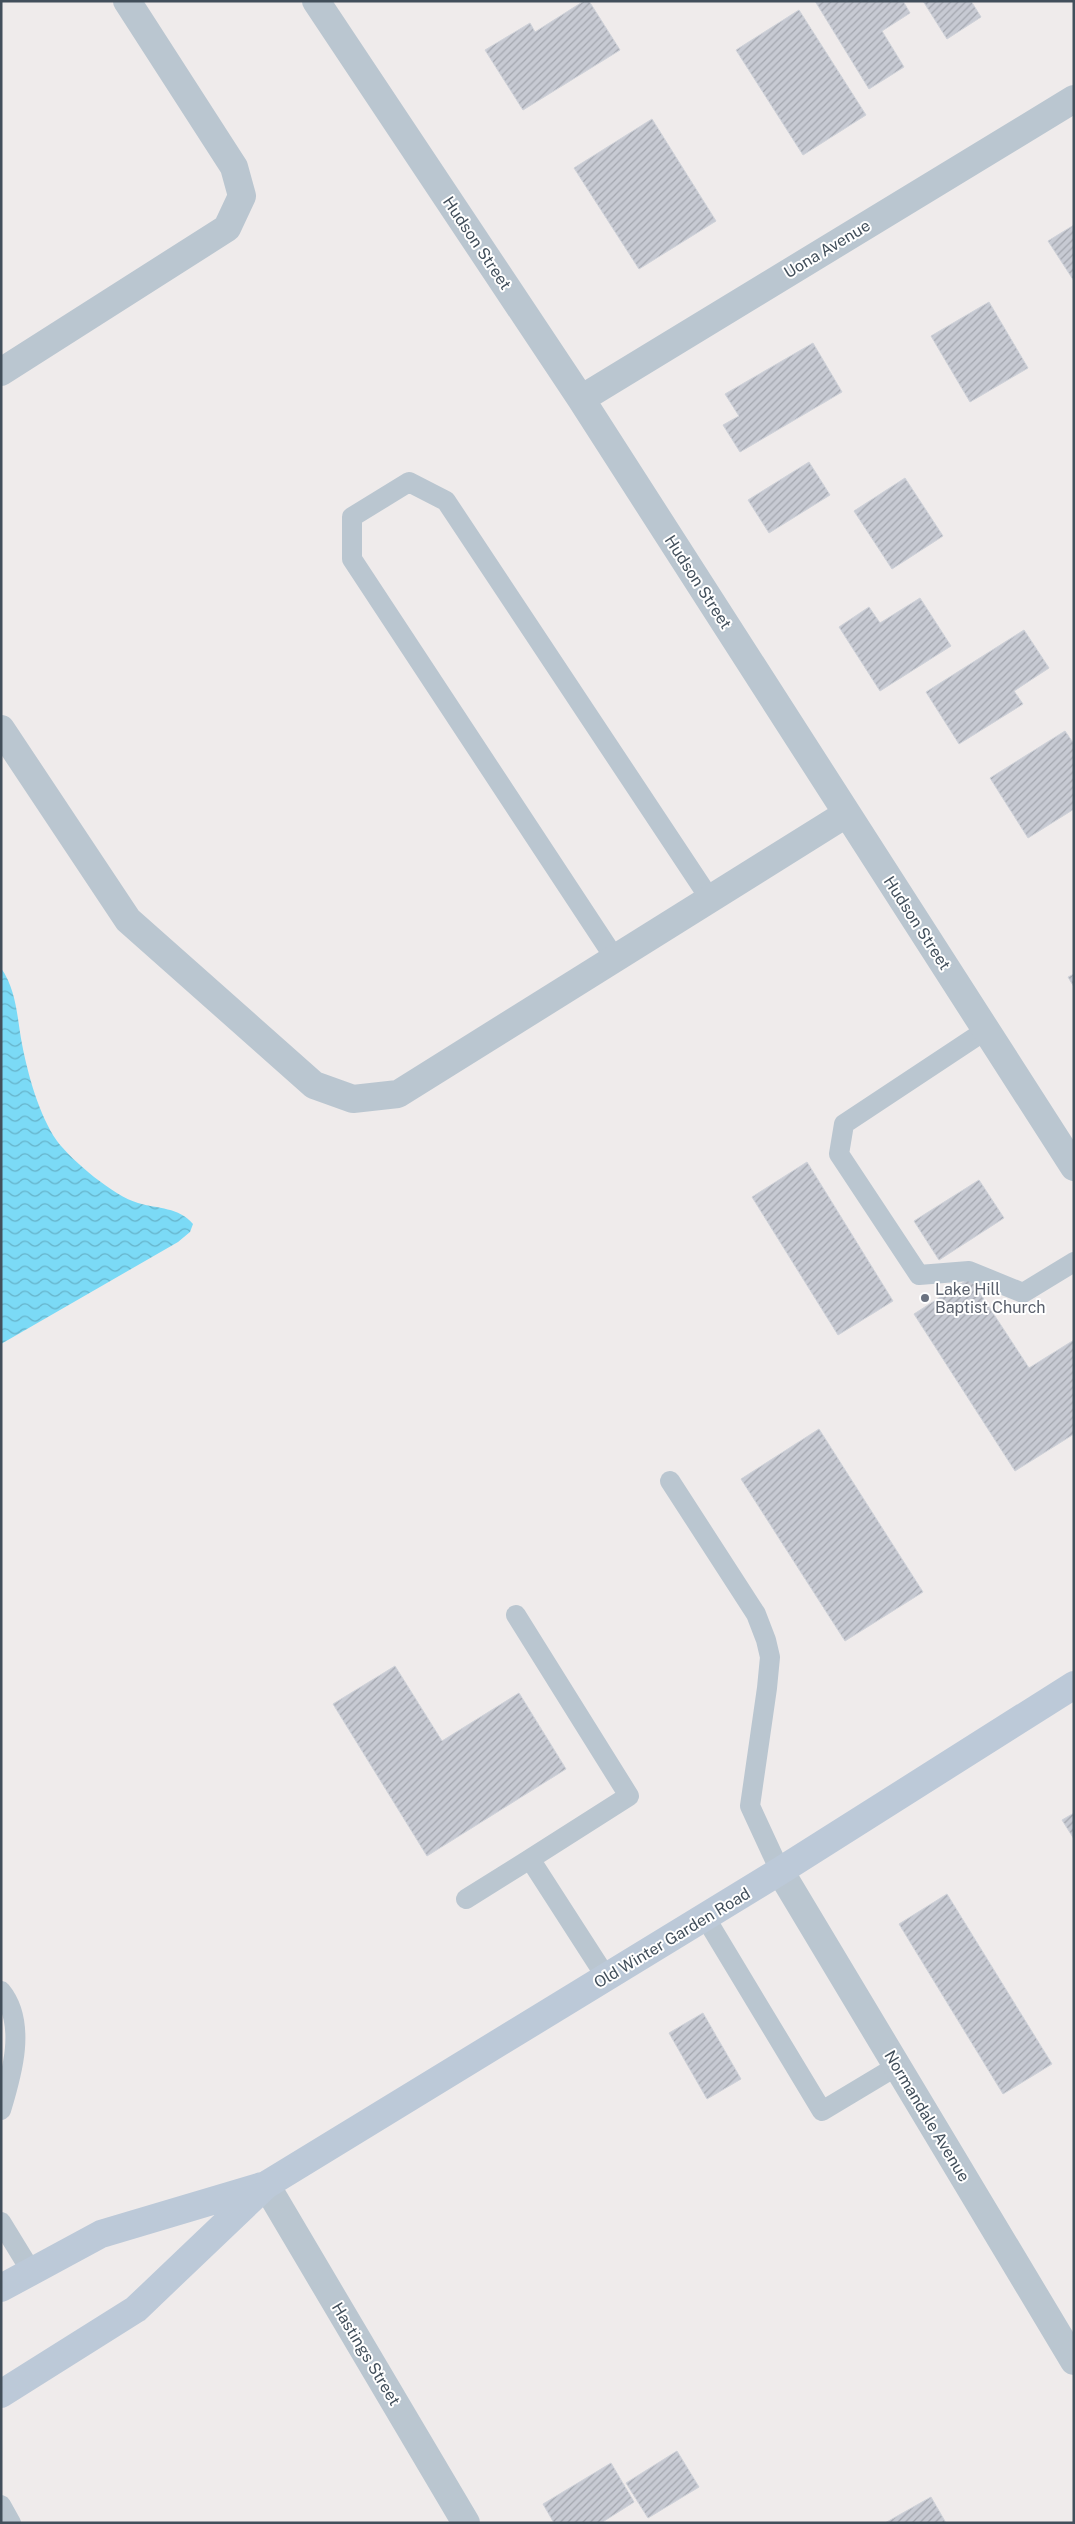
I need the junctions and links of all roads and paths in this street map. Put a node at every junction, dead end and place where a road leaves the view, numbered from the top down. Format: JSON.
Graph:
{"nodes":[{"id":1,"x":127,"y":1,"type":"edge"},
{"id":2,"x":316,"y":1,"type":"edge"},
{"id":3,"x":1074,"y":99,"type":"edge"},
{"id":4,"x":1,"y":372,"type":"edge"},
{"id":5,"x":580,"y":399,"type":"junction"},
{"id":6,"x":1,"y":729,"type":"edge"},
{"id":7,"x":846,"y":814,"type":"junction"},
{"id":8,"x":710,"y":899,"type":"junction"},
{"id":9,"x":616,"y":960,"type":"junction"},
{"id":10,"x":986,"y":1030,"type":"junction"},
{"id":11,"x":1074,"y":1167,"type":"edge"},
{"id":12,"x":1074,"y":1262,"type":"edge"},
{"id":13,"x":670,"y":1482,"type":"dead end"},
{"id":14,"x":516,"y":1615,"type":"dead end"},
{"id":15,"x":1074,"y":1685,"type":"edge"},
{"id":16,"x":530,"y":1859,"type":"junction"},
{"id":17,"x":780,"y":1871,"type":"junction"},
{"id":18,"x":466,"y":1899,"type":"dead end"},
{"id":19,"x":705,"y":1917,"type":"junction"},
{"id":20,"x":606,"y":1977,"type":"junction"},
{"id":21,"x":1,"y":1991,"type":"edge"},
{"id":22,"x":897,"y":2066,"type":"junction"},
{"id":23,"x":1,"y":2110,"type":"edge"},
{"id":24,"x":266,"y":2185,"type":"junction"},
{"id":25,"x":1,"y":2222,"type":"edge"},
{"id":26,"x":31,"y":2271,"type":"junction"},
{"id":27,"x":1,"y":2288,"type":"edge"},
{"id":28,"x":1074,"y":2361,"type":"edge"},
{"id":29,"x":1,"y":2394,"type":"edge"},
{"id":30,"x":1,"y":2505,"type":"edge"},
{"id":31,"x":11,"y":2523,"type":"edge"},
{"id":32,"x":466,"y":2523,"type":"edge"}],
"edges":[{"from":1,"to":4,"type":"street"},
{"from":2,"to":5,"type":"street","name":"Hudson Street"},
{"from":3,"to":5,"type":"street","name":"Uona Avenue"},
{"from":5,"to":7,"type":"street","name":"Hudson Street"},
{"from":6,"to":9,"type":"street"},
{"from":7,"to":8,"type":"street"},
{"from":7,"to":10,"type":"street","name":"Hudson Street"},
{"from":8,"to":9,"type":"street"},
{"from":8,"to":9,"type":"lane"},
{"from":10,"to":11,"type":"street","name":"Hudson Street"},
{"from":10,"to":12,"type":"lane"},
{"from":13,"to":17,"type":"lane"},
{"from":14,"to":16,"type":"lane"},
{"from":15,"to":17,"type":"main road","name":"Old Winter Garden Road"},
{"from":16,"to":18,"type":"lane"},
{"from":16,"to":20,"type":"lane"},
{"from":17,"to":19,"type":"main road","name":"Old Winter Garden Road"},
{"from":17,"to":22,"type":"street","name":"Normandale Avenue"},
{"from":19,"to":20,"type":"main road","name":"Old Winter Garden Road"},
{"from":19,"to":22,"type":"lane"},
{"from":20,"to":24,"type":"main road","name":"Old Winter Garden Road"},
{"from":21,"to":23,"type":"lane"},
{"from":22,"to":28,"type":"street","name":"Normandale Avenue"},
{"from":24,"to":26,"type":"main road","name":"Old Winter Garden Road"},
{"from":24,"to":29,"type":"main road","name":"Old Winter Garden Road"},
{"from":24,"to":32,"type":"street","name":"Hastings Street"},
{"from":25,"to":26,"type":"lane"},
{"from":26,"to":27,"type":"main road","name":"Old Winter Garden Road"},
{"from":30,"to":31,"type":"lane"}]}
